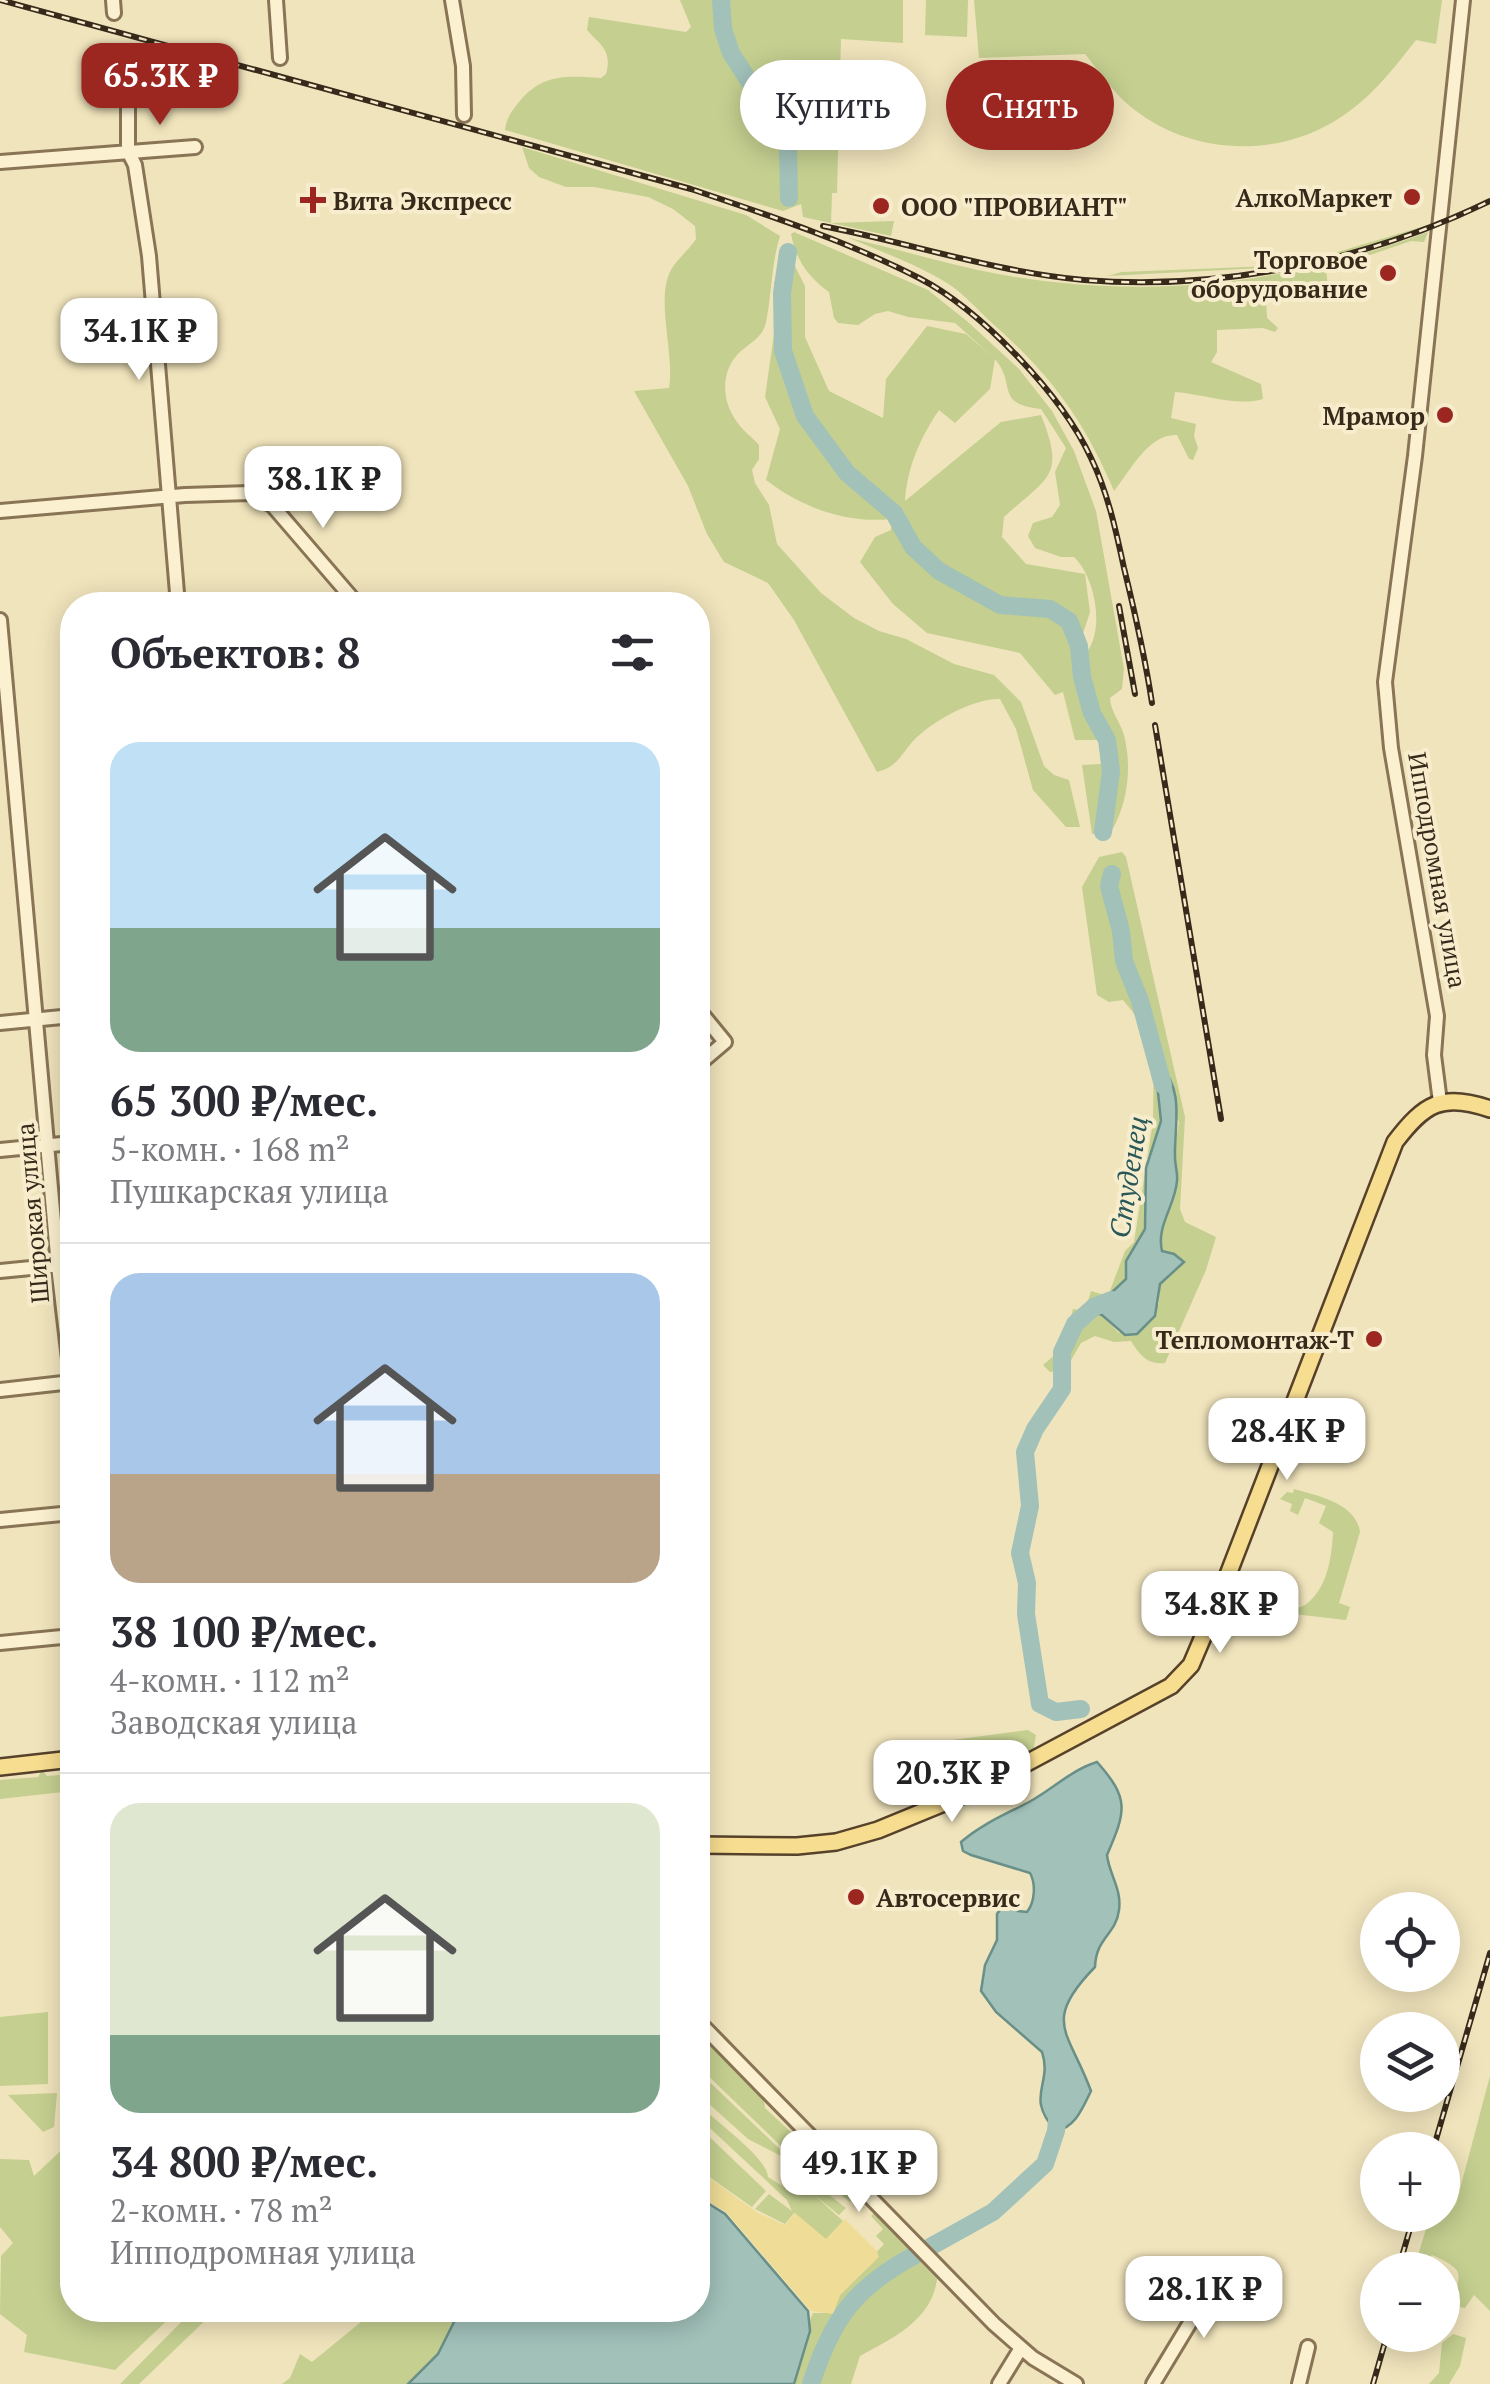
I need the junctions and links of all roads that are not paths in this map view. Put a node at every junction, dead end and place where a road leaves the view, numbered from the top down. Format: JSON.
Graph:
{"nodes":[{"id":1,"x":276,"y":0,"type":"edge"},
{"id":2,"x":452,"y":0,"type":"edge"},
{"id":3,"x":1463,"y":0,"type":"edge"},
{"id":4,"x":128,"y":58,"type":"dead end"},
{"id":5,"x":280,"y":58,"type":"dead end"},
{"id":6,"x":464,"y":115,"type":"dead end"},
{"id":7,"x":196,"y":147,"type":"dead end"},
{"id":8,"x":128,"y":151,"type":"junction"},
{"id":9,"x":0,"y":162,"type":"edge"},
{"id":10,"x":168,"y":496,"type":"junction"},
{"id":11,"x":0,"y":510,"type":"edge"},
{"id":12,"x":177,"y":592,"type":"edge"},
{"id":13,"x":347,"y":592,"type":"edge"},
{"id":14,"x":0,"y":620,"type":"edge"},
{"id":15,"x":60,"y":1017,"type":"edge"},
{"id":16,"x":36,"y":1020,"type":"junction"},
{"id":17,"x":0,"y":1023,"type":"edge"},
{"id":18,"x":710,"y":1024,"type":"edge"},
{"id":19,"x":710,"y":1055,"type":"edge"},
{"id":20,"x":1440,"y":1102,"type":"junction"},
{"id":21,"x":1490,"y":1108,"type":"edge"},
{"id":22,"x":60,"y":1143,"type":"edge"},
{"id":23,"x":49,"y":1144,"type":"junction"},
{"id":24,"x":0,"y":1150,"type":"edge"},
{"id":25,"x":60,"y":1227,"type":"edge"},
{"id":26,"x":60,"y":1265,"type":"edge"},
{"id":27,"x":0,"y":1271,"type":"edge"},
{"id":28,"x":60,"y":1384,"type":"edge"},
{"id":29,"x":0,"y":1390,"type":"edge"},
{"id":30,"x":60,"y":1514,"type":"edge"},
{"id":31,"x":0,"y":1520,"type":"edge"},
{"id":32,"x":60,"y":1637,"type":"edge"},
{"id":33,"x":0,"y":1643,"type":"edge"},
{"id":34,"x":60,"y":1761,"type":"edge"},
{"id":35,"x":0,"y":1766,"type":"edge"},
{"id":36,"x":710,"y":1845,"type":"edge"},
{"id":37,"x":710,"y":2033,"type":"edge"},
{"id":38,"x":1223,"y":2268,"type":"dead end"},
{"id":39,"x":1308,"y":2346,"type":"dead end"},
{"id":40,"x":1021,"y":2348,"type":"junction"},
{"id":41,"x":1000,"y":2384,"type":"edge"},
{"id":42,"x":1076,"y":2384,"type":"edge"},
{"id":43,"x":1153,"y":2384,"type":"edge"},
{"id":44,"x":1298,"y":2384,"type":"edge"}],
"edges":[{"from":1,"to":5,"type":"street"},
{"from":2,"to":6,"type":"street"},
{"from":3,"to":20,"type":"street","name":"Ипподромная улица"},
{"from":4,"to":8,"type":"street"},
{"from":7,"to":8,"type":"street"},
{"from":8,"to":9,"type":"street"},
{"from":8,"to":10,"type":"street"},
{"from":10,"to":11,"type":"street"},
{"from":10,"to":12,"type":"street"},
{"from":10,"to":13,"type":"street"},
{"from":14,"to":16,"type":"street","name":"Широкая улица"},
{"from":15,"to":16,"type":"street"},
{"from":16,"to":17,"type":"street"},
{"from":16,"to":23,"type":"street","name":"Широкая улица"},
{"from":18,"to":19,"type":"street"},
{"from":20,"to":21,"type":"main road"},
{"from":20,"to":36,"type":"main road"},
{"from":22,"to":23,"type":"street"},
{"from":23,"to":24,"type":"street"},
{"from":23,"to":25,"type":"street","name":"Широкая улица"},
{"from":26,"to":27,"type":"street"},
{"from":28,"to":29,"type":"street"},
{"from":30,"to":31,"type":"street"},
{"from":32,"to":33,"type":"street"},
{"from":34,"to":35,"type":"main road"},
{"from":37,"to":40,"type":"street"},
{"from":38,"to":43,"type":"street"},
{"from":39,"to":44,"type":"street"},
{"from":40,"to":41,"type":"street"},
{"from":40,"to":42,"type":"street"}]}
